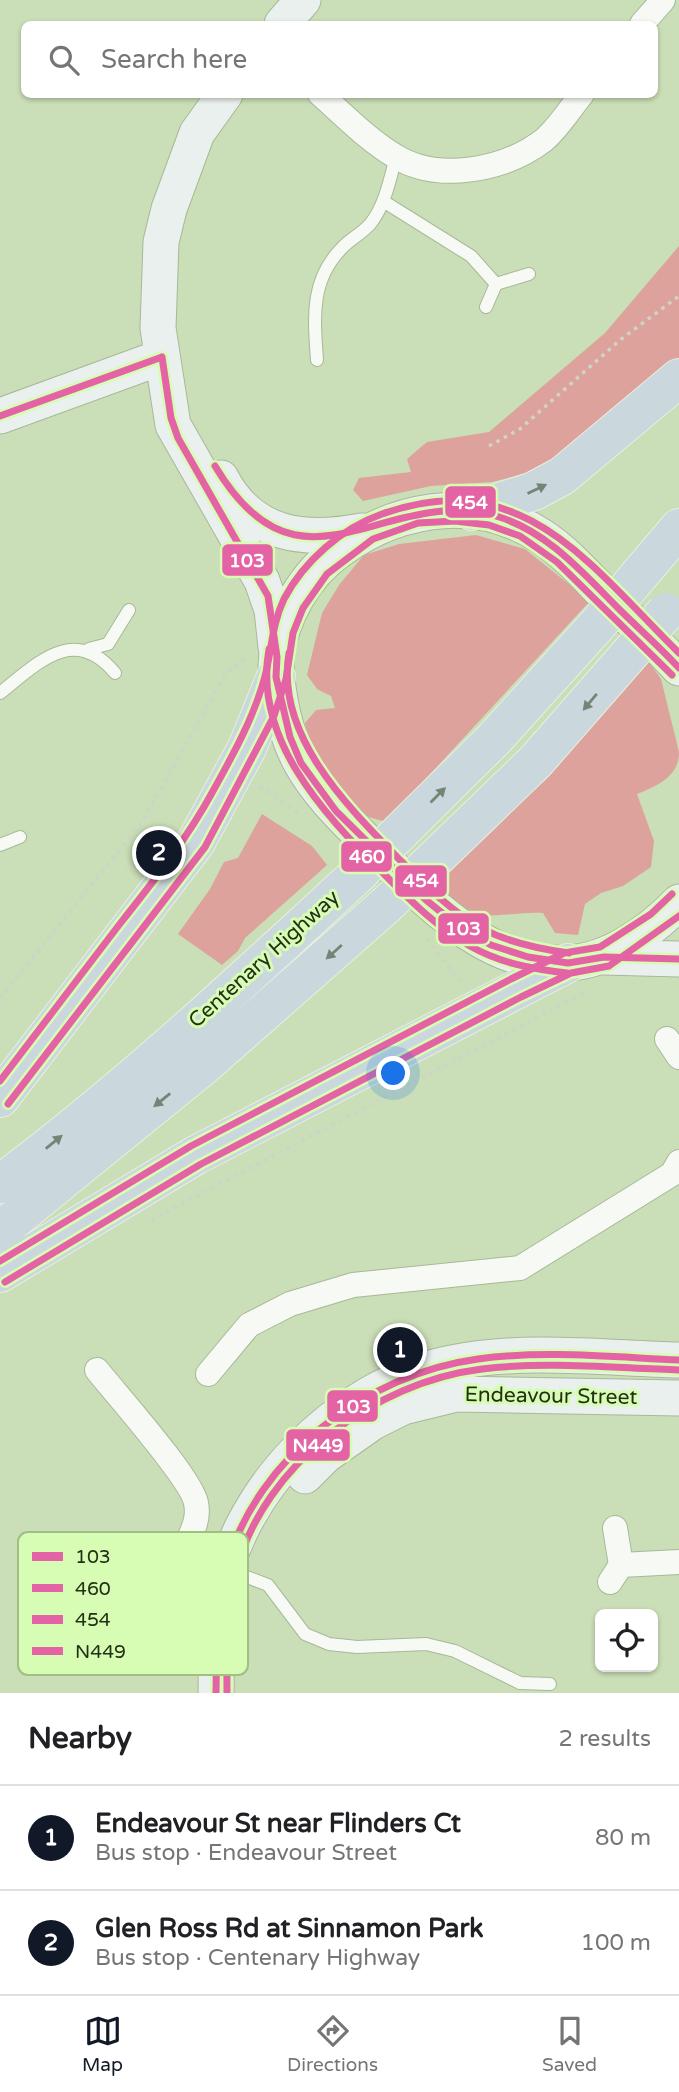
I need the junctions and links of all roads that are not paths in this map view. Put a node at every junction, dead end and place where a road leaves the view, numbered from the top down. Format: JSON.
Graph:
{"nodes":[{"id":1,"x":303,"y":0,"type":"edge"},
{"id":2,"x":663,"y":0,"type":"edge"},
{"id":3,"x":285,"y":21,"type":"edge"},
{"id":4,"x":645,"y":21,"type":"edge"},
{"id":5,"x":222,"y":98,"type":"edge"},
{"id":6,"x":325,"y":98,"type":"edge"},
{"id":7,"x":579,"y":98,"type":"edge"},
{"id":8,"x":396,"y":157,"type":"junction"},
{"id":9,"x":383,"y":201,"type":"junction"},
{"id":10,"x":529,"y":274,"type":"dead end"},
{"id":11,"x":496,"y":284,"type":"junction"},
{"id":12,"x":486,"y":307,"type":"dead end"},
{"id":13,"x":317,"y":360,"type":"dead end"},
{"id":14,"x":165,"y":367,"type":"junction"},
{"id":15,"x":679,"y":378,"type":"edge"},
{"id":16,"x":0,"y":416,"type":"edge"},
{"id":17,"x":472,"y":511,"type":"junction"},
{"id":18,"x":679,"y":528,"type":"edge"},
{"id":19,"x":368,"y":530,"type":"junction"},
{"id":20,"x":672,"y":604,"type":"edge"},
{"id":21,"x":130,"y":610,"type":"dead end"},
{"id":22,"x":89,"y":649,"type":"junction"},
{"id":23,"x":264,"y":663,"type":"junction"},
{"id":24,"x":679,"y":668,"type":"edge"},
{"id":25,"x":115,"y":673,"type":"dead end"},
{"id":26,"x":0,"y":693,"type":"edge"},
{"id":27,"x":20,"y":837,"type":"dead end"},
{"id":28,"x":0,"y":845,"type":"edge"},
{"id":29,"x":679,"y":902,"type":"edge"},
{"id":30,"x":679,"y":959,"type":"edge"},
{"id":31,"x":588,"y":970,"type":"junction"},
{"id":32,"x":0,"y":1098,"type":"edge"},
{"id":33,"x":679,"y":1162,"type":"edge"},
{"id":34,"x":0,"y":1184,"type":"edge"},
{"id":35,"x":0,"y":1231,"type":"edge"},
{"id":36,"x":0,"y":1273,"type":"edge"},
{"id":37,"x":679,"y":1360,"type":"edge"},
{"id":38,"x":97,"y":1370,"type":"dead end"},
{"id":39,"x":208,"y":1374,"type":"dead end"},
{"id":40,"x":679,"y":1398,"type":"edge"},
{"id":41,"x":615,"y":1528,"type":"dead end"},
{"id":42,"x":190,"y":1532,"type":"edge"},
{"id":43,"x":241,"y":1532,"type":"edge"},
{"id":44,"x":679,"y":1562,"type":"edge"},
{"id":45,"x":248,"y":1574,"type":"edge"},
{"id":46,"x":248,"y":1577,"type":"edge"},
{"id":47,"x":216,"y":1675,"type":"edge"},
{"id":48,"x":236,"y":1675,"type":"edge"},
{"id":49,"x":550,"y":1684,"type":"dead end"},
{"id":50,"x":216,"y":1693,"type":"edge"},
{"id":51,"x":235,"y":1693,"type":"edge"}],
"edges":[{"from":1,"to":3,"type":"main road"},
{"from":2,"to":4,"type":"street"},
{"from":5,"to":14,"type":"main road"},
{"from":6,"to":8,"type":"street"},
{"from":7,"to":8,"type":"street"},
{"from":8,"to":9,"type":"lane"},
{"from":9,"to":11,"type":"lane"},
{"from":9,"to":13,"type":"lane"},
{"from":10,"to":11,"type":"lane"},
{"from":11,"to":12,"type":"lane"},
{"from":14,"to":16,"type":"main road"},
{"from":14,"to":19,"type":"main road"},
{"from":14,"to":23,"type":"main road"},
{"from":17,"to":15,"type":"highway","one_way":true},
{"from":17,"to":19,"type":"main road"},
{"from":17,"to":24,"type":"main road"},
{"from":34,"to":18,"type":"highway","name":"Centenary Highway","one_way":true,"bridge":true},
{"from":19,"to":23,"type":"main road"},
{"from":20,"to":35,"type":"highway","name":"Centenary Highway","one_way":true,"bridge":true},
{"from":21,"to":22,"type":"lane"},
{"from":22,"to":25,"type":"lane"},
{"from":22,"to":26,"type":"lane"},
{"from":23,"to":31,"type":"main road"},
{"from":23,"to":32,"type":"highway"},
{"from":27,"to":28,"type":"lane"},
{"from":29,"to":31,"type":"main road"},
{"from":30,"to":31,"type":"main road"},
{"from":31,"to":36,"type":"highway"},
{"from":33,"to":39,"type":"street"},
{"from":37,"to":43,"type":"main road","name":"Endeavour Street"},
{"from":38,"to":42,"type":"street"},
{"from":40,"to":45,"type":"main road","name":"Endeavour Street"},
{"from":41,"to":44,"type":"street"},
{"from":46,"to":49,"type":"lane"},
{"from":47,"to":50,"type":"main road","name":"Endeavour Street"},
{"from":48,"to":51,"type":"main road","name":"Endeavour Street"}]}
